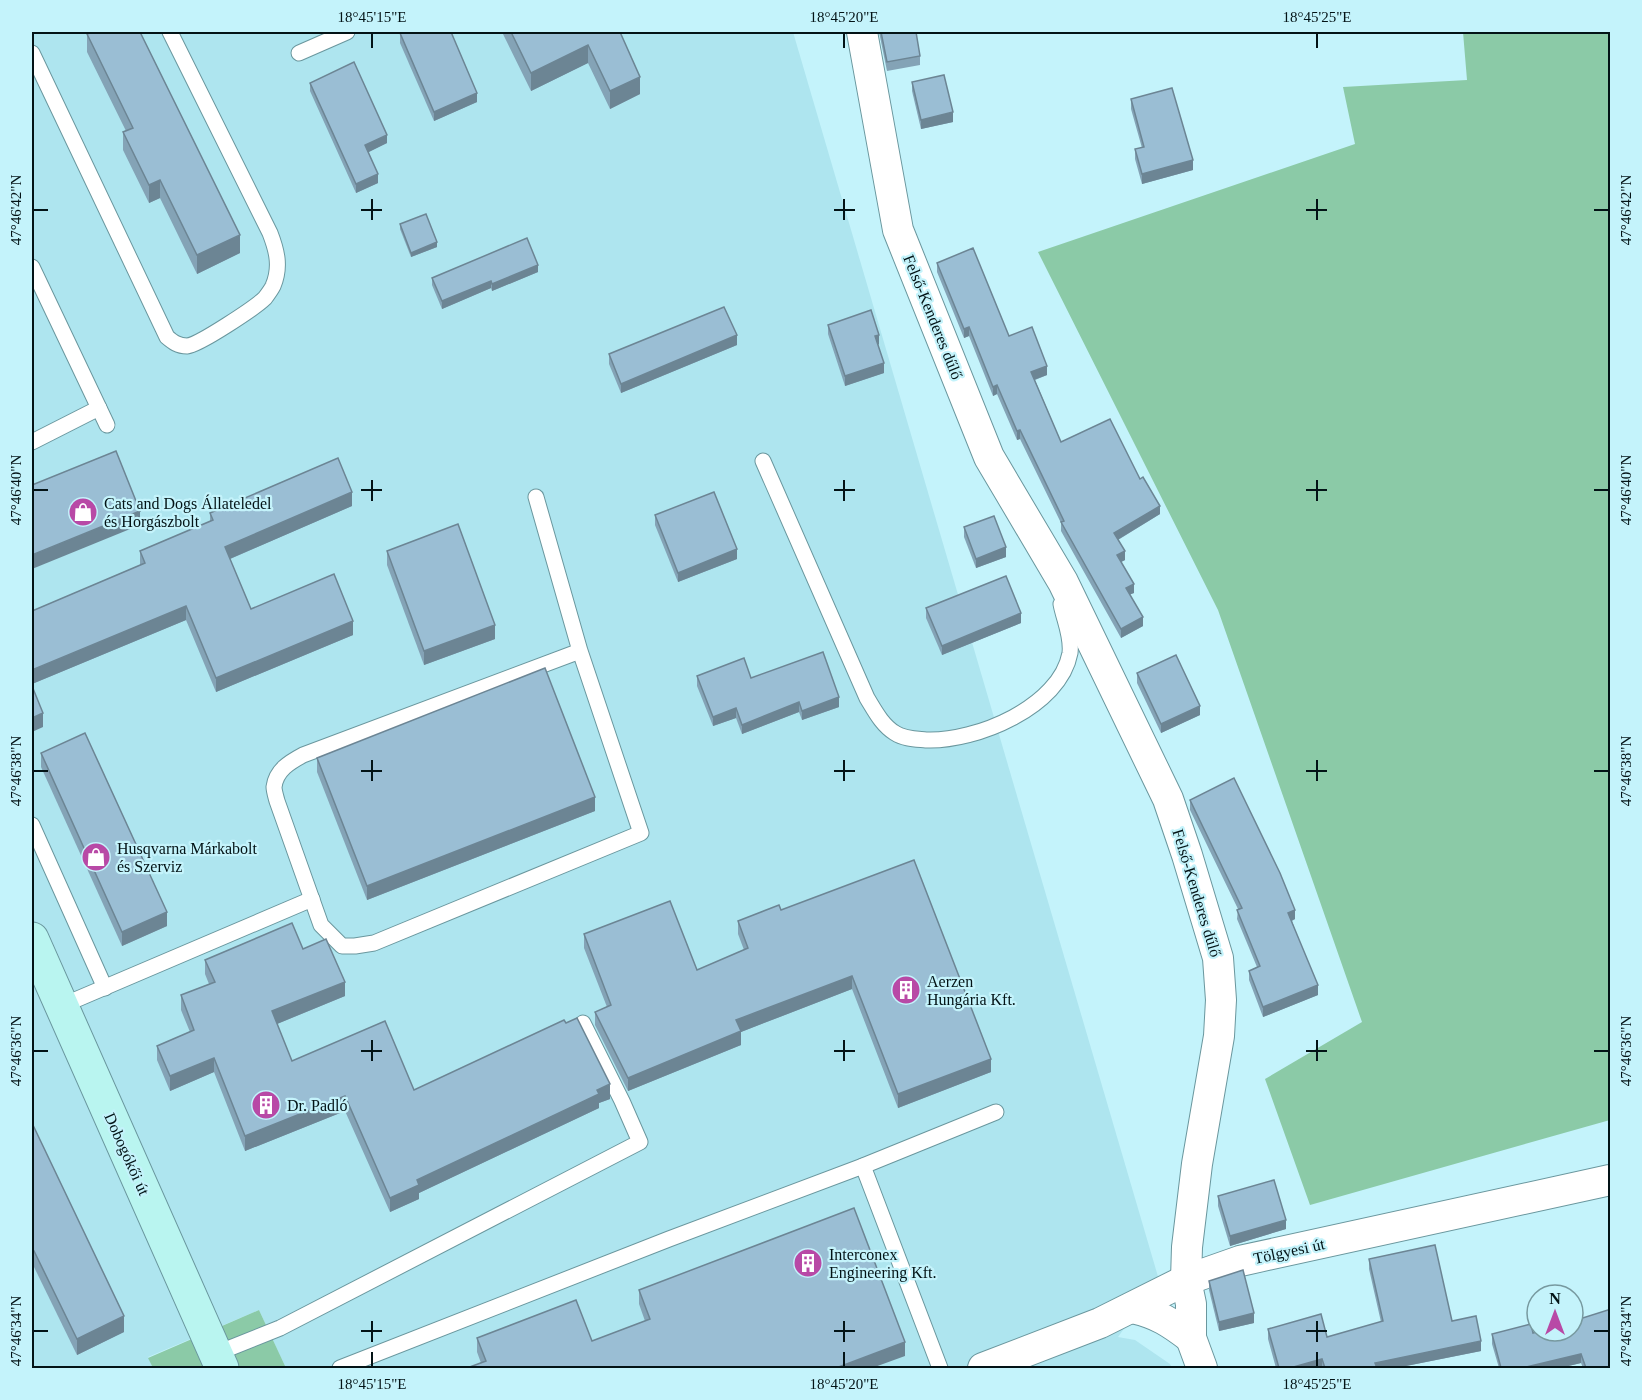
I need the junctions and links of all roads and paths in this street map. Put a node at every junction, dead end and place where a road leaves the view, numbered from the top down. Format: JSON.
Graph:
{"nodes":[{"id":1,"x":170,"y":32,"type":"edge"},
{"id":2,"x":347,"y":32,"type":"edge"},
{"id":3,"x":862,"y":32,"type":"edge"},
{"id":4,"x":32,"y":53,"type":"edge"},
{"id":5,"x":299,"y":54,"type":"dead end"},
{"id":6,"x":32,"y":267,"type":"edge"},
{"id":7,"x":99,"y":408,"type":"junction"},
{"id":8,"x":107,"y":425,"type":"dead end"},
{"id":9,"x":32,"y":441,"type":"edge"},
{"id":10,"x":763,"y":461,"type":"dead end"},
{"id":11,"x":536,"y":497,"type":"dead end"},
{"id":12,"x":1063,"y":582,"type":"junction"},
{"id":13,"x":580,"y":651,"type":"junction"},
{"id":14,"x":32,"y":825,"type":"edge"},
{"id":15,"x":312,"y":899,"type":"junction"},
{"id":16,"x":32,"y":939,"type":"edge"},
{"id":17,"x":105,"y":988,"type":"junction"},
{"id":18,"x":61,"y":1006,"type":"junction"},
{"id":19,"x":583,"y":1023,"type":"dead end"},
{"id":20,"x":996,"y":1112,"type":"dead end"},
{"id":21,"x":863,"y":1166,"type":"junction"},
{"id":22,"x":1611,"y":1180,"type":"edge"},
{"id":23,"x":1186,"y":1280,"type":"junction"},
{"id":24,"x":1132,"y":1308,"type":"junction"},
{"id":25,"x":1191,"y":1338,"type":"junction"},
{"id":26,"x":218,"y":1361,"type":"edge"},
{"id":27,"x":340,"y":1368,"type":"edge"},
{"id":28,"x":940,"y":1368,"type":"edge"},
{"id":29,"x":983,"y":1368,"type":"edge"},
{"id":30,"x":1202,"y":1368,"type":"edge"}],
"edges":[{"from":1,"to":4,"type":"lane"},
{"from":2,"to":5,"type":"lane"},
{"from":3,"to":12,"type":"street","name":"Felső-Kenderes dűlő"},
{"from":6,"to":7,"type":"lane"},
{"from":7,"to":8,"type":"lane"},
{"from":7,"to":9,"type":"lane"},
{"from":10,"to":12,"type":"lane"},
{"from":11,"to":13,"type":"lane"},
{"from":12,"to":23,"type":"street","name":"Felső-Kenderes dűlő"},
{"from":13,"to":15,"type":"lane"},
{"from":13,"to":15,"type":"lane"},
{"from":14,"to":17,"type":"lane"},
{"from":15,"to":17,"type":"lane"},
{"from":16,"to":18,"type":"main road","name":"Dobogókői út"},
{"from":17,"to":18,"type":"lane"},
{"from":18,"to":26,"type":"main road","name":"Dobogókői út"},
{"from":19,"to":26,"type":"lane"},
{"from":20,"to":21,"type":"lane"},
{"from":21,"to":27,"type":"lane"},
{"from":21,"to":28,"type":"lane"},
{"from":22,"to":23,"type":"street","name":"Tölgyesi út"},
{"from":23,"to":24,"type":"street","name":"Tölgyesi út"},
{"from":23,"to":25,"type":"street","name":"Felső-Kenderes dűlő"},
{"from":24,"to":25,"type":"street"},
{"from":24,"to":29,"type":"street","name":"Tölgyesi út"},
{"from":25,"to":30,"type":"street","name":"Felső-Kenderes dűlő"}]}
